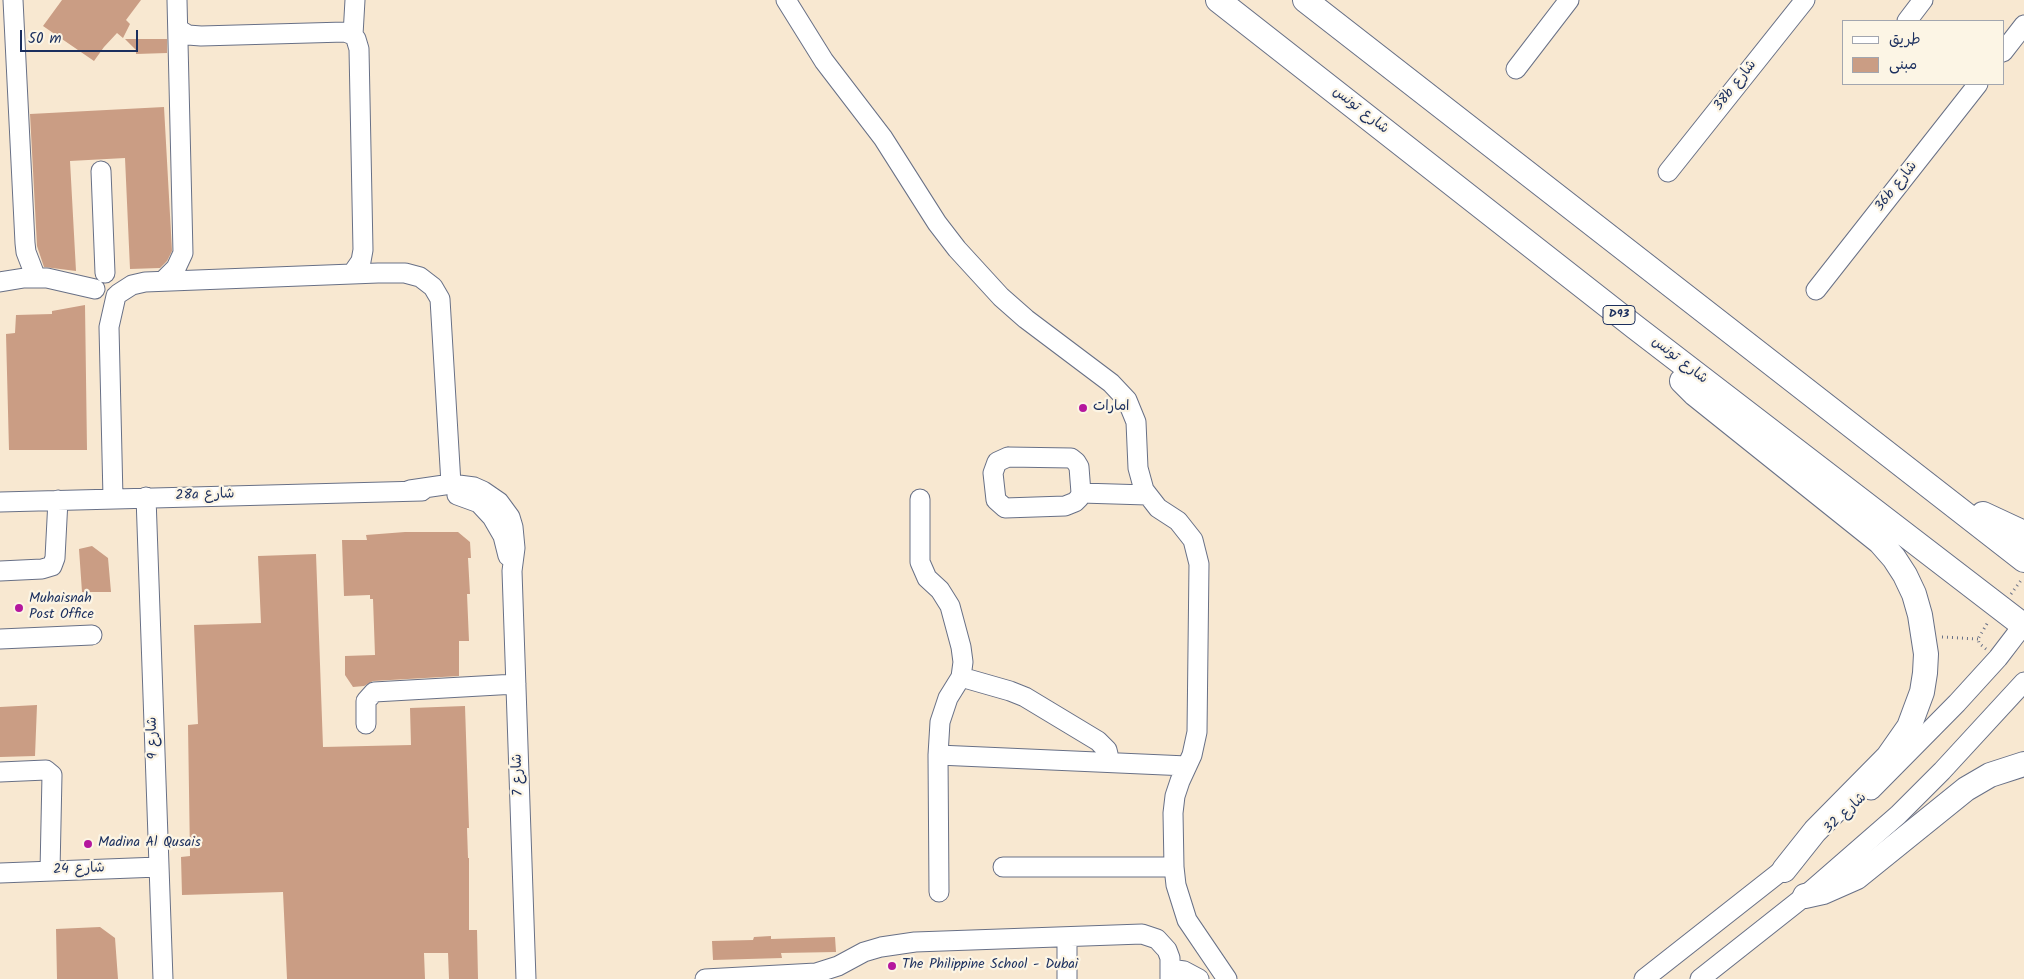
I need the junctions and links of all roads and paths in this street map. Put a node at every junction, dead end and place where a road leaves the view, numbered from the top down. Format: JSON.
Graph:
{"nodes":[{"id":1,"x":14,"y":0,"type":"edge"},
{"id":2,"x":177,"y":0,"type":"edge"},
{"id":3,"x":355,"y":0,"type":"edge"},
{"id":4,"x":786,"y":0,"type":"edge"},
{"id":5,"x":1218,"y":0,"type":"edge"},
{"id":6,"x":1305,"y":0,"type":"edge"},
{"id":7,"x":1569,"y":0,"type":"edge"},
{"id":8,"x":1805,"y":0,"type":"edge"},
{"id":9,"x":1923,"y":0,"type":"edge"},
{"id":10,"x":1908,"y":20,"type":"edge"},
{"id":11,"x":2024,"y":25,"type":"edge"},
{"id":12,"x":178,"y":29,"type":"junction"},
{"id":13,"x":353,"y":35,"type":"junction"},
{"id":14,"x":7,"y":39,"type":"edge"},
{"id":15,"x":2004,"y":51,"type":"edge"},
{"id":16,"x":1516,"y":69,"type":"dead end"},
{"id":17,"x":1977,"y":85,"type":"edge"},
{"id":18,"x":101,"y":171,"type":"dead end"},
{"id":19,"x":1668,"y":172,"type":"dead end"},
{"id":20,"x":352,"y":274,"type":"junction"},
{"id":21,"x":36,"y":278,"type":"junction"},
{"id":22,"x":163,"y":281,"type":"junction"},
{"id":23,"x":0,"y":282,"type":"edge"},
{"id":24,"x":107,"y":290,"type":"junction"},
{"id":25,"x":1816,"y":290,"type":"dead end"},
{"id":26,"x":1635,"y":327,"type":"junction"},
{"id":27,"x":451,"y":484,"type":"junction"},
{"id":28,"x":410,"y":490,"type":"junction"},
{"id":29,"x":1935,"y":490,"type":"junction"},
{"id":30,"x":1081,"y":493,"type":"junction"},
{"id":31,"x":1147,"y":495,"type":"junction"},
{"id":32,"x":146,"y":497,"type":"junction"},
{"id":33,"x":112,"y":498,"type":"junction"},
{"id":34,"x":920,"y":499,"type":"dead end"},
{"id":35,"x":58,"y":500,"type":"junction"},
{"id":36,"x":0,"y":502,"type":"edge"},
{"id":37,"x":2024,"y":533,"type":"edge"},
{"id":38,"x":2024,"y":560,"type":"edge"},
{"id":39,"x":0,"y":571,"type":"edge"},
{"id":40,"x":512,"y":571,"type":"junction"},
{"id":41,"x":2024,"y":625,"type":"edge"},
{"id":42,"x":92,"y":635,"type":"dead end"},
{"id":43,"x":1924,"y":635,"type":"junction"},
{"id":44,"x":0,"y":639,"type":"edge"},
{"id":45,"x":1978,"y":639,"type":"dead end"},
{"id":46,"x":961,"y":677,"type":"junction"},
{"id":47,"x":2024,"y":682,"type":"edge"},
{"id":48,"x":516,"y":684,"type":"junction"},
{"id":49,"x":366,"y":724,"type":"dead end"},
{"id":50,"x":938,"y":755,"type":"junction"},
{"id":51,"x":1110,"y":762,"type":"junction"},
{"id":52,"x":2024,"y":764,"type":"edge"},
{"id":53,"x":1187,"y":766,"type":"junction"},
{"id":54,"x":0,"y":772,"type":"edge"},
{"id":55,"x":159,"y":867,"type":"junction"},
{"id":56,"x":1003,"y":867,"type":"dead end"},
{"id":57,"x":1174,"y":867,"type":"junction"},
{"id":58,"x":1784,"y":870,"type":"junction"},
{"id":59,"x":50,"y":871,"type":"junction"},
{"id":60,"x":0,"y":873,"type":"edge"},
{"id":61,"x":939,"y":892,"type":"dead end"},
{"id":62,"x":1805,"y":896,"type":"junction"},
{"id":63,"x":1067,"y":937,"type":"junction"},
{"id":64,"x":1170,"y":974,"type":"edge"},
{"id":65,"x":163,"y":979,"type":"edge"},
{"id":66,"x":526,"y":979,"type":"edge"},
{"id":67,"x":705,"y":979,"type":"edge"},
{"id":68,"x":1067,"y":979,"type":"edge"},
{"id":69,"x":1199,"y":979,"type":"edge"},
{"id":70,"x":1227,"y":979,"type":"edge"},
{"id":71,"x":1644,"y":979,"type":"edge"},
{"id":72,"x":1700,"y":979,"type":"edge"}],
"edges":[{"from":1,"to":14,"type":"street"},
{"from":2,"to":12,"type":"street"},
{"from":3,"to":13,"type":"street"},
{"from":4,"to":31,"type":"street"},
{"from":5,"to":26,"type":"main road","name":"شارع تونس","number":"D93"},
{"from":6,"to":29,"type":"main road"},
{"from":7,"to":16,"type":"street"},
{"from":8,"to":19,"type":"street","name":"38b شارع"},
{"from":9,"to":10,"type":"street"},
{"from":11,"to":15,"type":"street"},
{"from":12,"to":13,"type":"street"},
{"from":12,"to":22,"type":"street"},
{"from":13,"to":20,"type":"street"},
{"from":14,"to":21,"type":"street"},
{"from":17,"to":25,"type":"street","name":"36b شارع"},
{"from":18,"to":24,"type":"street"},
{"from":20,"to":22,"type":"street"},
{"from":20,"to":27,"type":"street"},
{"from":21,"to":23,"type":"street"},
{"from":21,"to":24,"type":"street"},
{"from":22,"to":24,"type":"street"},
{"from":24,"to":33,"type":"street"},
{"from":26,"to":41,"type":"main road","name":"شارع تونس","number":"D93"},
{"from":26,"to":43,"type":"main road"},
{"from":27,"to":28,"type":"street","name":"28a شارع"},
{"from":27,"to":40,"type":"street","name":"28a شارع"},
{"from":28,"to":32,"type":"street","name":"28a شارع"},
{"from":28,"to":40,"type":"street","name":"28a شارع"},
{"from":29,"to":37,"type":"main road"},
{"from":29,"to":38,"type":"main road"},
{"from":30,"to":30,"type":"street"},
{"from":30,"to":31,"type":"street"},
{"from":31,"to":53,"type":"street"},
{"from":32,"to":33,"type":"street","name":"28a شارع"},
{"from":32,"to":55,"type":"street","name":"شارع 9"},
{"from":33,"to":35,"type":"street","name":"28a شارع"},
{"from":34,"to":46,"type":"street"},
{"from":35,"to":36,"type":"street","name":"28a شارع"},
{"from":35,"to":39,"type":"street"},
{"from":40,"to":48,"type":"street","name":"شارع 7"},
{"from":41,"to":58,"type":"street","name":"شارع 32"},
{"from":42,"to":44,"type":"street"},
{"from":43,"to":45,"type":"path"},
{"from":43,"to":58,"type":"main road"},
{"from":46,"to":50,"type":"street"},
{"from":46,"to":51,"type":"street"},
{"from":47,"to":62,"type":"street"},
{"from":48,"to":49,"type":"street"},
{"from":48,"to":66,"type":"street","name":"شارع 7"},
{"from":50,"to":51,"type":"street"},
{"from":50,"to":61,"type":"street"},
{"from":51,"to":53,"type":"street"},
{"from":52,"to":62,"type":"main road"},
{"from":53,"to":57,"type":"street"},
{"from":54,"to":59,"type":"street"},
{"from":55,"to":59,"type":"street","name":"شارع 24"},
{"from":55,"to":65,"type":"street","name":"شارع 9"},
{"from":56,"to":57,"type":"street"},
{"from":57,"to":70,"type":"street"},
{"from":58,"to":71,"type":"street","name":"شارع 32"},
{"from":59,"to":60,"type":"street","name":"شارع 24"},
{"from":62,"to":72,"type":"street"},
{"from":63,"to":64,"type":"street"},
{"from":63,"to":67,"type":"street"},
{"from":63,"to":68,"type":"street"},
{"from":64,"to":69,"type":"street"}]}
